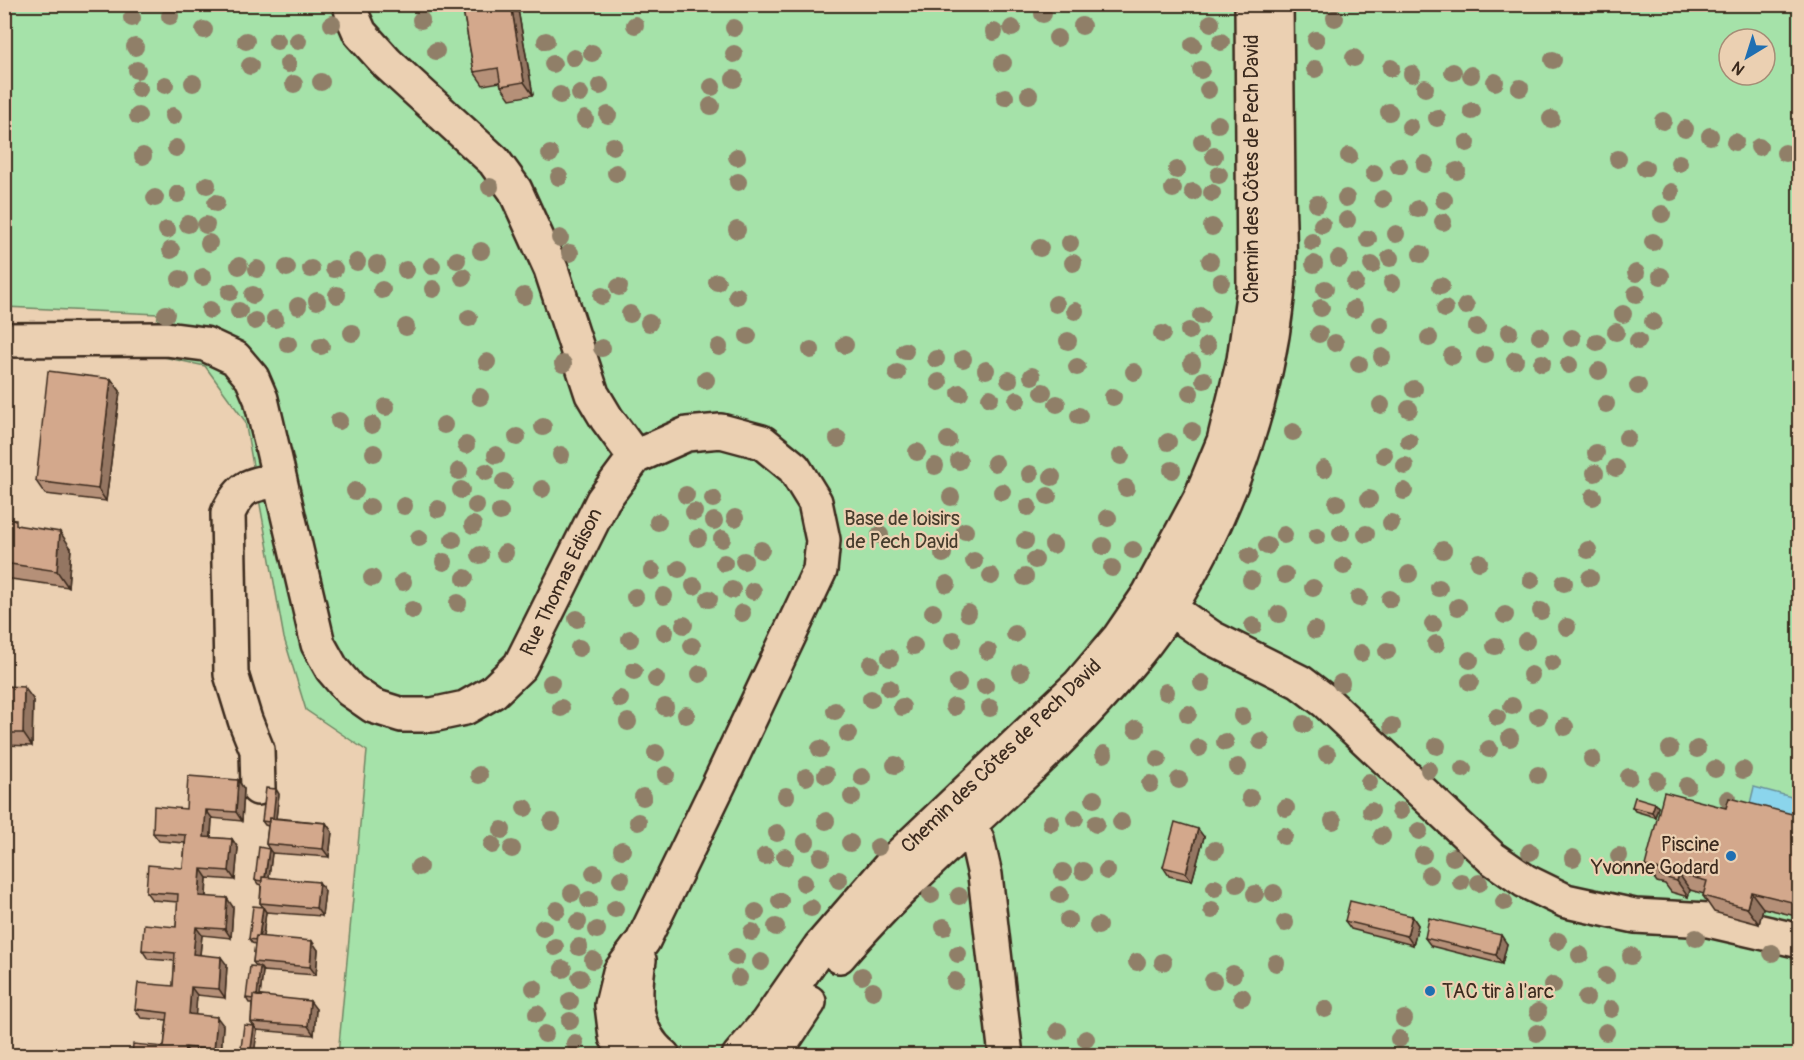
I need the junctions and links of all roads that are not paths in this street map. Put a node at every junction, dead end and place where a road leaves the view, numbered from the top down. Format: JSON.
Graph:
{"nodes":[{"id":1,"x":350,"y":4,"type":"edge"},
{"id":2,"x":1251,"y":4,"type":"edge"},
{"id":3,"x":1276,"y":4,"type":"edge"},
{"id":4,"x":4,"y":340,"type":"edge"},
{"id":5,"x":635,"y":457,"type":"junction"},
{"id":6,"x":279,"y":480,"type":"junction"},
{"id":7,"x":1159,"y":601,"type":"junction"},
{"id":8,"x":258,"y":788,"type":"dead end"},
{"id":9,"x":961,"y":814,"type":"junction"},
{"id":10,"x":643,"y":940,"type":"junction"},
{"id":11,"x":1800,"y":941,"type":"edge"},
{"id":12,"x":628,"y":1056,"type":"edge"},
{"id":13,"x":663,"y":1056,"type":"edge"},
{"id":14,"x":739,"y":1056,"type":"edge"},
{"id":15,"x":773,"y":1056,"type":"edge"},
{"id":16,"x":1006,"y":1056,"type":"edge"}],
"edges":[{"from":1,"to":5,"type":"street"},
{"from":2,"to":7,"type":"street","name":"Chemin des Côtes de Pech David"},
{"from":3,"to":7,"type":"street","name":"Chemin des Côtes de Pech David"},
{"from":4,"to":6,"type":"street","name":"Rue Thomas Edison"},
{"from":5,"to":6,"type":"street","name":"Rue Thomas Edison"},
{"from":5,"to":10,"type":"street","name":"Rue Thomas Edison"},
{"from":6,"to":8,"type":"street"},
{"from":7,"to":9,"type":"street","name":"Chemin des Côtes de Pech David"},
{"from":7,"to":11,"type":"street"},
{"from":9,"to":14,"type":"street","name":"Chemin des Côtes de Pech David"},
{"from":9,"to":15,"type":"street","name":"Chemin des Côtes de Pech David"},
{"from":9,"to":16,"type":"street"},
{"from":10,"to":12,"type":"street","name":"Rue Thomas Edison"},
{"from":10,"to":13,"type":"street","name":"Rue Thomas Edison"}]}
